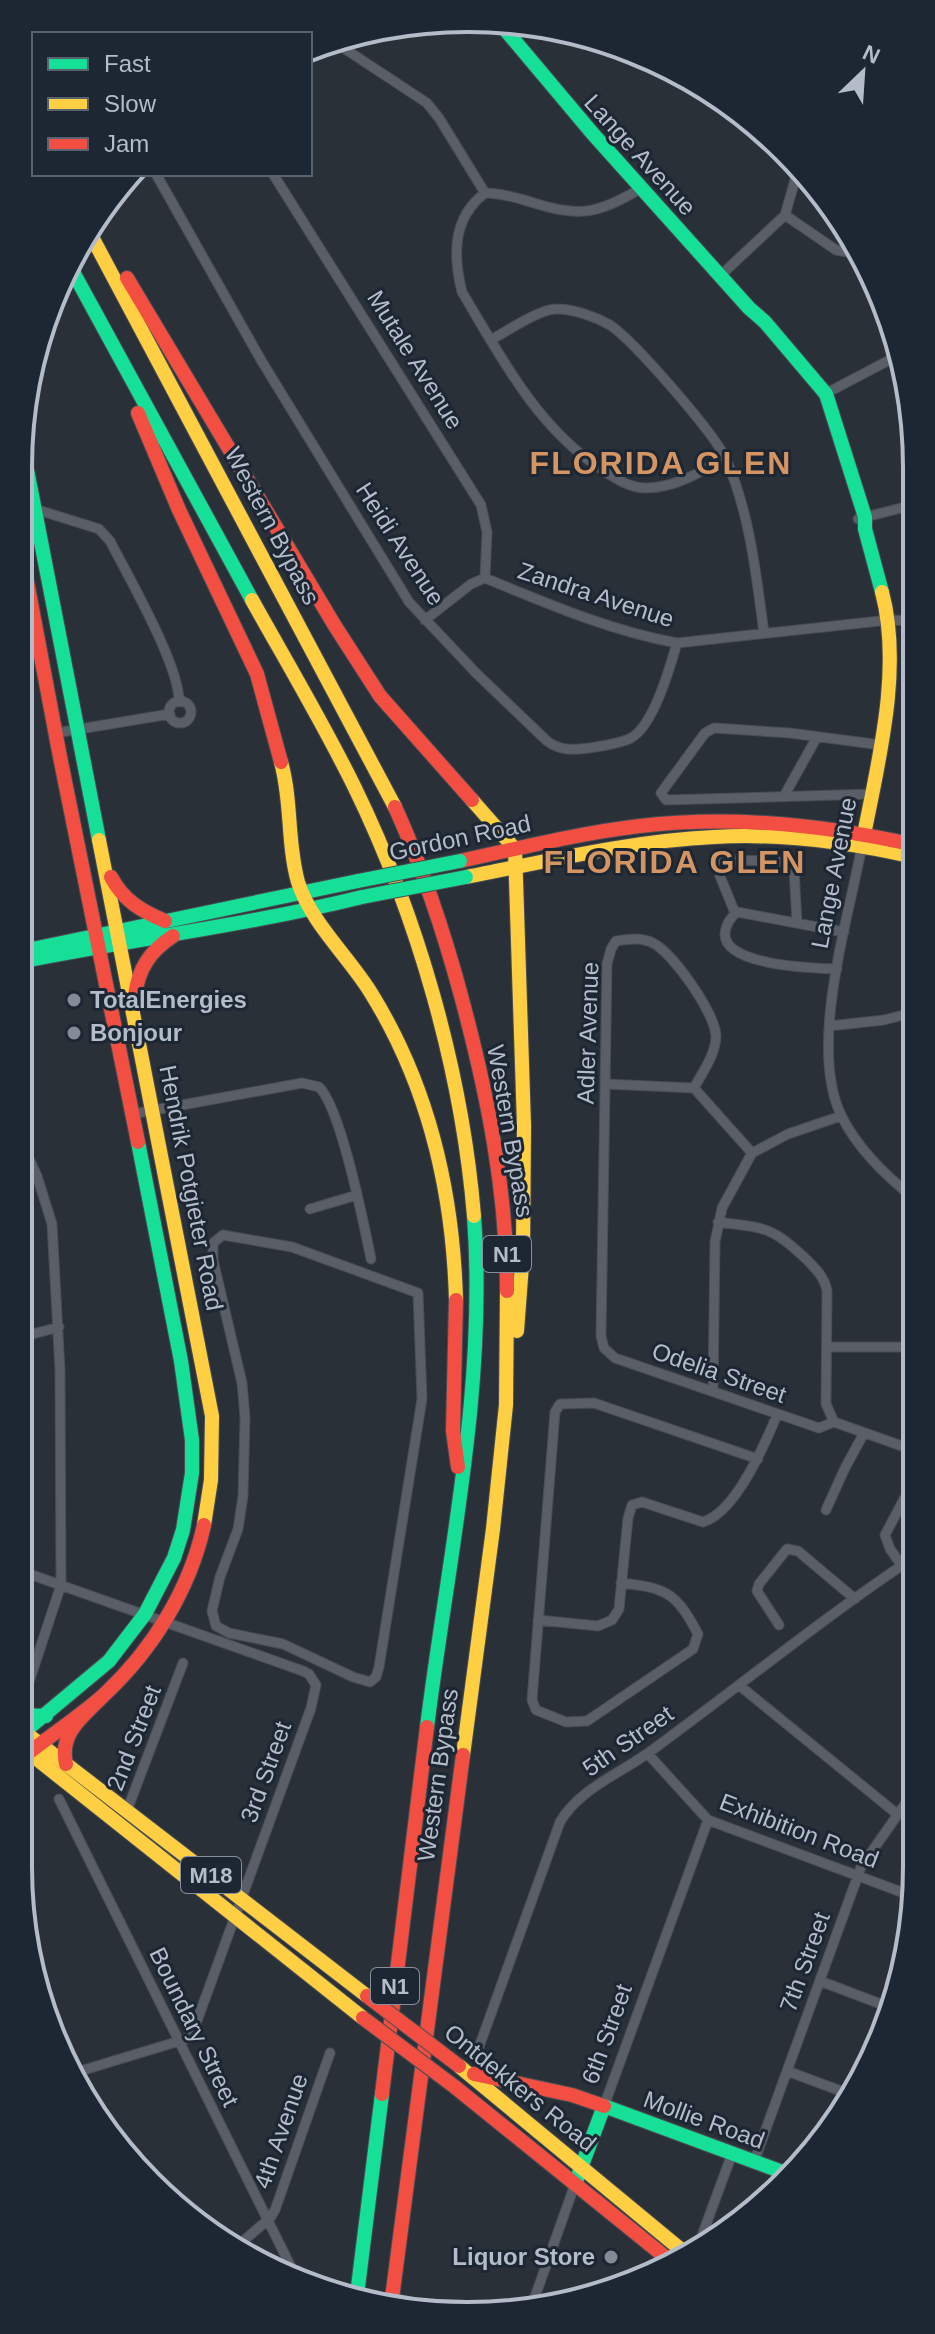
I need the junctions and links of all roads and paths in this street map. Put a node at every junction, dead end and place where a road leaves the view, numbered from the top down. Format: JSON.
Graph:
{"nodes":[{"id":1,"x":509,"y":34,"type":"edge"},
{"id":2,"x":346,"y":50,"type":"edge"},
{"id":3,"x":157,"y":176,"type":"edge"},
{"id":4,"x":274,"y":176,"type":"edge"},
{"id":5,"x":795,"y":180,"type":"edge"},
{"id":6,"x":640,"y":189,"type":"junction"},
{"id":7,"x":485,"y":193,"type":"junction"},
{"id":8,"x":785,"y":215,"type":"junction"},
{"id":9,"x":100,"y":234,"type":"edge"},
{"id":10,"x":95,"y":242,"type":"edge"},
{"id":11,"x":846,"y":252,"type":"edge"},
{"id":12,"x":720,"y":276,"type":"junction"},
{"id":13,"x":76,"y":277,"type":"edge"},
{"id":14,"x":97,"y":316,"type":"junction"},
{"id":15,"x":491,"y":340,"type":"junction"},
{"id":16,"x":889,"y":361,"type":"edge"},
{"id":17,"x":824,"y":399,"type":"junction"},
{"id":18,"x":725,"y":457,"type":"junction"},
{"id":19,"x":32,"y":494,"type":"edge"},
{"id":20,"x":903,"y":508,"type":"edge"},
{"id":21,"x":35,"y":509,"type":"junction"},
{"id":22,"x":862,"y":522,"type":"junction"},
{"id":23,"x":485,"y":578,"type":"junction"},
{"id":24,"x":32,"y":607,"type":"edge"},
{"id":25,"x":425,"y":620,"type":"junction"},
{"id":26,"x":889,"y":620,"type":"junction"},
{"id":27,"x":903,"y":621,"type":"edge"},
{"id":28,"x":764,"y":633,"type":"junction"},
{"id":29,"x":677,"y":643,"type":"junction"},
{"id":30,"x":179,"y":702,"type":"junction"},
{"id":31,"x":170,"y":714,"type":"junction"},
{"id":32,"x":78,"y":731,"type":"junction"},
{"id":33,"x":56,"y":733,"type":"junction"},
{"id":34,"x":817,"y":737,"type":"junction"},
{"id":35,"x":881,"y":745,"type":"junction"},
{"id":36,"x":872,"y":794,"type":"junction"},
{"id":37,"x":784,"y":796,"type":"junction"},
{"id":38,"x":863,"y":839,"type":"junction"},
{"id":39,"x":99,"y":842,"type":"junction"},
{"id":40,"x":903,"y":844,"type":"edge"},
{"id":41,"x":515,"y":849,"type":"junction"},
{"id":42,"x":903,"y":853,"type":"edge"},
{"id":43,"x":517,"y":868,"type":"junction"},
{"id":44,"x":303,"y":894,"type":"junction"},
{"id":45,"x":311,"y":911,"type":"junction"},
{"id":46,"x":735,"y":913,"type":"junction"},
{"id":47,"x":165,"y":921,"type":"junction"},
{"id":48,"x":797,"y":922,"type":"junction"},
{"id":49,"x":844,"y":932,"type":"junction"},
{"id":50,"x":177,"y":934,"type":"junction"},
{"id":51,"x":118,"y":937,"type":"junction"},
{"id":52,"x":98,"y":940,"type":"junction"},
{"id":53,"x":32,"y":950,"type":"edge"},
{"id":54,"x":32,"y":958,"type":"edge"},
{"id":55,"x":837,"y":969,"type":"junction"},
{"id":56,"x":903,"y":1015,"type":"edge"},
{"id":57,"x":829,"y":1026,"type":"junction"},
{"id":58,"x":139,"y":1034,"type":"junction"},
{"id":59,"x":606,"y":1084,"type":"junction"},
{"id":60,"x":694,"y":1088,"type":"junction"},
{"id":61,"x":154,"y":1111,"type":"junction"},
{"id":62,"x":133,"y":1114,"type":"junction"},
{"id":63,"x":841,"y":1116,"type":"junction"},
{"id":64,"x":752,"y":1153,"type":"junction"},
{"id":65,"x":32,"y":1170,"type":"edge"},
{"id":66,"x":903,"y":1189,"type":"edge"},
{"id":67,"x":357,"y":1195,"type":"junction"},
{"id":68,"x":310,"y":1209,"type":"dead end"},
{"id":69,"x":718,"y":1222,"type":"junction"},
{"id":70,"x":371,"y":1259,"type":"dead end"},
{"id":71,"x":59,"y":1327,"type":"junction"},
{"id":72,"x":32,"y":1334,"type":"edge"},
{"id":73,"x":601,"y":1336,"type":"joint"},
{"id":74,"x":827,"y":1347,"type":"junction"},
{"id":75,"x":903,"y":1347,"type":"edge"},
{"id":76,"x":713,"y":1390,"type":"junction"},
{"id":77,"x":506,"y":1405,"type":"junction"},
{"id":78,"x":777,"y":1415,"type":"junction"},
{"id":79,"x":834,"y":1422,"type":"junction"},
{"id":80,"x":864,"y":1433,"type":"junction"},
{"id":81,"x":903,"y":1446,"type":"edge"},
{"id":82,"x":758,"y":1459,"type":"junction"},
{"id":83,"x":462,"y":1481,"type":"junction"},
{"id":84,"x":903,"y":1501,"type":"edge"},
{"id":85,"x":826,"y":1510,"type":"dead end"},
{"id":86,"x":902,"y":1566,"type":"joint"},
{"id":87,"x":32,"y":1575,"type":"edge"},
{"id":88,"x":621,"y":1583,"type":"junction"},
{"id":89,"x":61,"y":1585,"type":"junction"},
{"id":90,"x":855,"y":1599,"type":"junction"},
{"id":91,"x":145,"y":1614,"type":"junction"},
{"id":92,"x":538,"y":1620,"type":"junction"},
{"id":93,"x":165,"y":1621,"type":"junction"},
{"id":94,"x":779,"y":1625,"type":"dead end"},
{"id":95,"x":283,"y":1644,"type":"junction"},
{"id":96,"x":277,"y":1662,"type":"junction"},
{"id":97,"x":183,"y":1663,"type":"dead end"},
{"id":98,"x":32,"y":1673,"type":"edge"},
{"id":99,"x":740,"y":1686,"type":"junction"},
{"id":100,"x":103,"y":1696,"type":"junction"},
{"id":101,"x":32,"y":1716,"type":"edge"},
{"id":102,"x":46,"y":1716,"type":"junction"},
{"id":103,"x":32,"y":1733,"type":"edge"},
{"id":104,"x":32,"y":1738,"type":"edge"},
{"id":105,"x":32,"y":1747,"type":"edge"},
{"id":106,"x":32,"y":1749,"type":"edge"},
{"id":107,"x":648,"y":1754,"type":"junction"},
{"id":108,"x":66,"y":1764,"type":"junction"},
{"id":109,"x":59,"y":1799,"type":"dead end"},
{"id":110,"x":903,"y":1806,"type":"edge"},
{"id":111,"x":897,"y":1814,"type":"junction"},
{"id":112,"x":123,"y":1819,"type":"junction"},
{"id":113,"x":708,"y":1820,"type":"junction"},
{"id":114,"x":858,"y":1876,"type":"junction"},
{"id":115,"x":902,"y":1892,"type":"edge"},
{"id":116,"x":241,"y":1898,"type":"junction"},
{"id":117,"x":236,"y":1916,"type":"junction"},
{"id":118,"x":820,"y":1981,"type":"junction"},
{"id":119,"x":881,"y":2004,"type":"edge"},
{"id":120,"x":178,"y":2042,"type":"junction"},
{"id":121,"x":479,"y":2047,"type":"dead end"},
{"id":122,"x":330,"y":2053,"type":"dead end"},
{"id":123,"x":461,"y":2068,"type":"junction"},
{"id":124,"x":83,"y":2070,"type":"edge"},
{"id":125,"x":787,"y":2071,"type":"junction"},
{"id":126,"x":841,"y":2091,"type":"edge"},
{"id":127,"x":604,"y":2106,"type":"junction"},
{"id":128,"x":732,"y":2154,"type":"junction"},
{"id":129,"x":754,"y":2162,"type":"junction"},
{"id":130,"x":581,"y":2165,"type":"junction"},
{"id":131,"x":778,"y":2171,"type":"edge"},
{"id":132,"x":575,"y":2184,"type":"junction"},
{"id":133,"x":267,"y":2220,"type":"junction"},
{"id":134,"x":703,"y":2233,"type":"edge"},
{"id":135,"x":244,"y":2240,"type":"edge"},
{"id":136,"x":678,"y":2247,"type":"edge"},
{"id":137,"x":663,"y":2255,"type":"edge"},
{"id":138,"x":289,"y":2264,"type":"edge"},
{"id":139,"x":358,"y":2288,"type":"edge"},
{"id":140,"x":392,"y":2295,"type":"edge"},
{"id":141,"x":535,"y":2296,"type":"edge"}],
"edges":[{"from":1,"to":6,"type":"main road","name":"Lange Avenue"},
{"from":2,"to":7,"type":"street"},
{"from":3,"to":25,"type":"street","name":"Heidi Avenue"},
{"from":4,"to":23,"type":"street","name":"Mutale Avenue"},
{"from":5,"to":8,"type":"street"},
{"from":6,"to":7,"type":"street"},
{"from":6,"to":12,"type":"main road","name":"Lange Avenue"},
{"from":7,"to":15,"type":"street"},
{"from":8,"to":11,"type":"street"},
{"from":8,"to":12,"type":"street"},
{"from":9,"to":41,"type":"main road"},
{"from":10,"to":77,"type":"main road","name":"Western Bypass","number":"N1"},
{"from":12,"to":17,"type":"main road","name":"Lange Avenue"},
{"from":13,"to":14,"type":"main road","name":"Western Bypass","number":"N1"},
{"from":14,"to":44,"type":"main road"},
{"from":14,"to":83,"type":"main road","name":"Western Bypass","number":"N1"},
{"from":15,"to":18,"type":"street"},
{"from":15,"to":18,"type":"street"},
{"from":16,"to":17,"type":"street"},
{"from":17,"to":22,"type":"main road","name":"Lange Avenue"},
{"from":18,"to":28,"type":"street"},
{"from":19,"to":21,"type":"main road","name":"Hendrik Potgieter Road"},
{"from":20,"to":22,"type":"street"},
{"from":21,"to":30,"type":"street"},
{"from":21,"to":32,"type":"main road","name":"Hendrik Potgieter Road"},
{"from":22,"to":26,"type":"main road","name":"Lange Avenue"},
{"from":23,"to":25,"type":"street","name":"Zandra Avenue"},
{"from":23,"to":29,"type":"street","name":"Zandra Avenue"},
{"from":24,"to":33,"type":"main road","name":"Hendrik Potgieter Road"},
{"from":25,"to":29,"type":"street","name":"Heidi Avenue"},
{"from":26,"to":27,"type":"street","name":"Zandra Avenue"},
{"from":26,"to":28,"type":"street","name":"Zandra Avenue"},
{"from":26,"to":35,"type":"main road","name":"Lange Avenue"},
{"from":28,"to":29,"type":"street","name":"Zandra Avenue"},
{"from":30,"to":31,"type":"street"},
{"from":30,"to":31,"type":"street"},
{"from":31,"to":32,"type":"street"},
{"from":32,"to":33,"type":"street"},
{"from":32,"to":39,"type":"main road","name":"Hendrik Potgieter Road"},
{"from":33,"to":52,"type":"main road","name":"Hendrik Potgieter Road"},
{"from":34,"to":35,"type":"street"},
{"from":34,"to":37,"type":"street"},
{"from":34,"to":37,"type":"street"},
{"from":35,"to":36,"type":"main road","name":"Lange Avenue"},
{"from":36,"to":37,"type":"street"},
{"from":36,"to":38,"type":"main road","name":"Lange Avenue"},
{"from":38,"to":40,"type":"main road","name":"Gordon Road"},
{"from":38,"to":41,"type":"main road","name":"Gordon Road"},
{"from":38,"to":42,"type":"main road","name":"Gordon Road"},
{"from":38,"to":43,"type":"main road","name":"Gordon Road"},
{"from":38,"to":49,"type":"street","name":"Lange Avenue"},
{"from":39,"to":47,"type":"main road"},
{"from":39,"to":51,"type":"main road","name":"Hendrik Potgieter Road"},
{"from":41,"to":43,"type":"main road"},
{"from":41,"to":44,"type":"main road","name":"Gordon Road","bridge":true},
{"from":43,"to":45,"type":"main road","name":"Gordon Road","bridge":true},
{"from":43,"to":77,"type":"main road"},
{"from":44,"to":45,"type":"main road"},
{"from":44,"to":47,"type":"main road","name":"Gordon Road"},
{"from":45,"to":50,"type":"main road","name":"Gordon Road"},
{"from":45,"to":83,"type":"main road"},
{"from":46,"to":48,"type":"street"},
{"from":46,"to":48,"type":"street"},
{"from":46,"to":55,"type":"street"},
{"from":47,"to":51,"type":"main road","name":"Gordon Road"},
{"from":48,"to":49,"type":"street"},
{"from":49,"to":55,"type":"street","name":"Lange Avenue"},
{"from":50,"to":51,"type":"main road","name":"Gordon Road"},
{"from":50,"to":58,"type":"main road"},
{"from":51,"to":52,"type":"main road","name":"Gordon Road"},
{"from":51,"to":58,"type":"main road","name":"Hendrik Potgieter Road"},
{"from":52,"to":53,"type":"main road","name":"Gordon Road"},
{"from":52,"to":54,"type":"main road","name":"Gordon Road"},
{"from":52,"to":62,"type":"main road","name":"Hendrik Potgieter Road"},
{"from":55,"to":57,"type":"street","name":"Lange Avenue"},
{"from":56,"to":57,"type":"street"},
{"from":57,"to":63,"type":"street","name":"Lange Avenue"},
{"from":58,"to":61,"type":"main road","name":"Hendrik Potgieter Road"},
{"from":59,"to":60,"type":"street"},
{"from":59,"to":60,"type":"street","name":"Adler Avenue"},
{"from":59,"to":73,"type":"street","name":"Adler Avenue"},
{"from":60,"to":64,"type":"street"},
{"from":61,"to":62,"type":"street"},
{"from":61,"to":67,"type":"street"},
{"from":61,"to":93,"type":"main road","name":"Hendrik Potgieter Road"},
{"from":62,"to":91,"type":"main road","name":"Hendrik Potgieter Road"},
{"from":63,"to":64,"type":"street"},
{"from":63,"to":66,"type":"street","name":"Lange Avenue"},
{"from":64,"to":69,"type":"street"},
{"from":65,"to":71,"type":"street"},
{"from":67,"to":68,"type":"street"},
{"from":67,"to":70,"type":"street"},
{"from":69,"to":74,"type":"street"},
{"from":69,"to":76,"type":"street"},
{"from":71,"to":72,"type":"street"},
{"from":71,"to":89,"type":"street"},
{"from":73,"to":76,"type":"street","name":"Odelia Street"},
{"from":74,"to":75,"type":"street"},
{"from":74,"to":79,"type":"street"},
{"from":76,"to":78,"type":"street","name":"Odelia Street"},
{"from":77,"to":140,"type":"main road","name":"Western Bypass","number":"N1"},
{"from":78,"to":79,"type":"street","name":"Odelia Street"},
{"from":78,"to":82,"type":"street"},
{"from":79,"to":80,"type":"street","name":"Odelia Street"},
{"from":80,"to":81,"type":"street","name":"Odelia Street"},
{"from":80,"to":85,"type":"street"},
{"from":82,"to":88,"type":"street"},
{"from":82,"to":92,"type":"street"},
{"from":83,"to":139,"type":"main road","name":"Western Bypass","number":"N1"},
{"from":84,"to":86,"type":"street"},
{"from":86,"to":90,"type":"street","name":"5th Street"},
{"from":87,"to":89,"type":"street","name":"3rd Street"},
{"from":88,"to":92,"type":"street"},
{"from":88,"to":92,"type":"street"},
{"from":89,"to":91,"type":"street","name":"3rd Street"},
{"from":89,"to":98,"type":"street"},
{"from":90,"to":94,"type":"street"},
{"from":90,"to":99,"type":"street","name":"5th Street"},
{"from":91,"to":93,"type":"street","name":"3rd Street"},
{"from":91,"to":102,"type":"main road","name":"Hendrik Potgieter Road"},
{"from":93,"to":96,"type":"street","name":"3rd Street"},
{"from":93,"to":100,"type":"main road","name":"Hendrik Potgieter Road"},
{"from":95,"to":95,"type":"street"},
{"from":95,"to":96,"type":"street"},
{"from":96,"to":116,"type":"street","name":"3rd Street"},
{"from":97,"to":112,"type":"street","name":"2nd Street"},
{"from":99,"to":107,"type":"street","name":"5th Street"},
{"from":99,"to":111,"type":"street"},
{"from":100,"to":104,"type":"main road","name":"Hendrik Potgieter Road"},
{"from":100,"to":108,"type":"main road"},
{"from":101,"to":102,"type":"main road"},
{"from":102,"to":103,"type":"main road","name":"Hendrik Potgieter Road"},
{"from":105,"to":108,"type":"main road","name":"Ontdekkers Road","number":"M18"},
{"from":106,"to":112,"type":"main road","name":"Ontdekkers Road","number":"M18"},
{"from":107,"to":113,"type":"street","name":"Exhibition Road"},
{"from":107,"to":121,"type":"street","name":"5th Street"},
{"from":108,"to":112,"type":"main road","name":"Ontdekkers Road","number":"M18"},
{"from":109,"to":120,"type":"street","name":"Boundary Street"},
{"from":110,"to":111,"type":"street","name":"7th Street"},
{"from":111,"to":114,"type":"street","name":"7th Street"},
{"from":112,"to":116,"type":"main road","name":"Ontdekkers Road","number":"M18"},
{"from":112,"to":117,"type":"main road","name":"Ontdekkers Road","number":"M18"},
{"from":113,"to":114,"type":"street","name":"Exhibition Road"},
{"from":113,"to":127,"type":"street","name":"6th Street"},
{"from":114,"to":115,"type":"street","name":"Exhibition Road"},
{"from":114,"to":118,"type":"street","name":"7th Street"},
{"from":116,"to":117,"type":"street","name":"3rd Street"},
{"from":116,"to":123,"type":"main road","name":"Ontdekkers Road","number":"M18","bridge":true},
{"from":117,"to":120,"type":"street","name":"3rd Street"},
{"from":117,"to":132,"type":"main road","name":"Ontdekkers Road","number":"M18","bridge":true},
{"from":118,"to":119,"type":"street"},
{"from":118,"to":125,"type":"street","name":"7th Street"},
{"from":120,"to":124,"type":"street"},
{"from":120,"to":133,"type":"street","name":"Boundary Street"},
{"from":122,"to":133,"type":"street","name":"4th Avenue"},
{"from":123,"to":127,"type":"main road","name":"Mollie Road"},
{"from":123,"to":130,"type":"main road","name":"Ontdekkers Road","number":"M18"},
{"from":125,"to":126,"type":"street"},
{"from":125,"to":129,"type":"street","name":"7th Street"},
{"from":127,"to":128,"type":"main road","name":"Mollie Road"},
{"from":127,"to":130,"type":"main road","name":"6th Street"},
{"from":128,"to":129,"type":"main road","name":"Mollie Road"},
{"from":128,"to":134,"type":"street"},
{"from":129,"to":131,"type":"main road","name":"Mollie Road"},
{"from":130,"to":132,"type":"main road","name":"6th Street"},
{"from":130,"to":136,"type":"main road","name":"Ontdekkers Road","number":"M18"},
{"from":132,"to":137,"type":"main road","name":"Ontdekkers Road","number":"M18"},
{"from":132,"to":141,"type":"street","name":"6th Street"},
{"from":133,"to":135,"type":"street"},
{"from":133,"to":138,"type":"street","name":"Boundary Street"}]}
